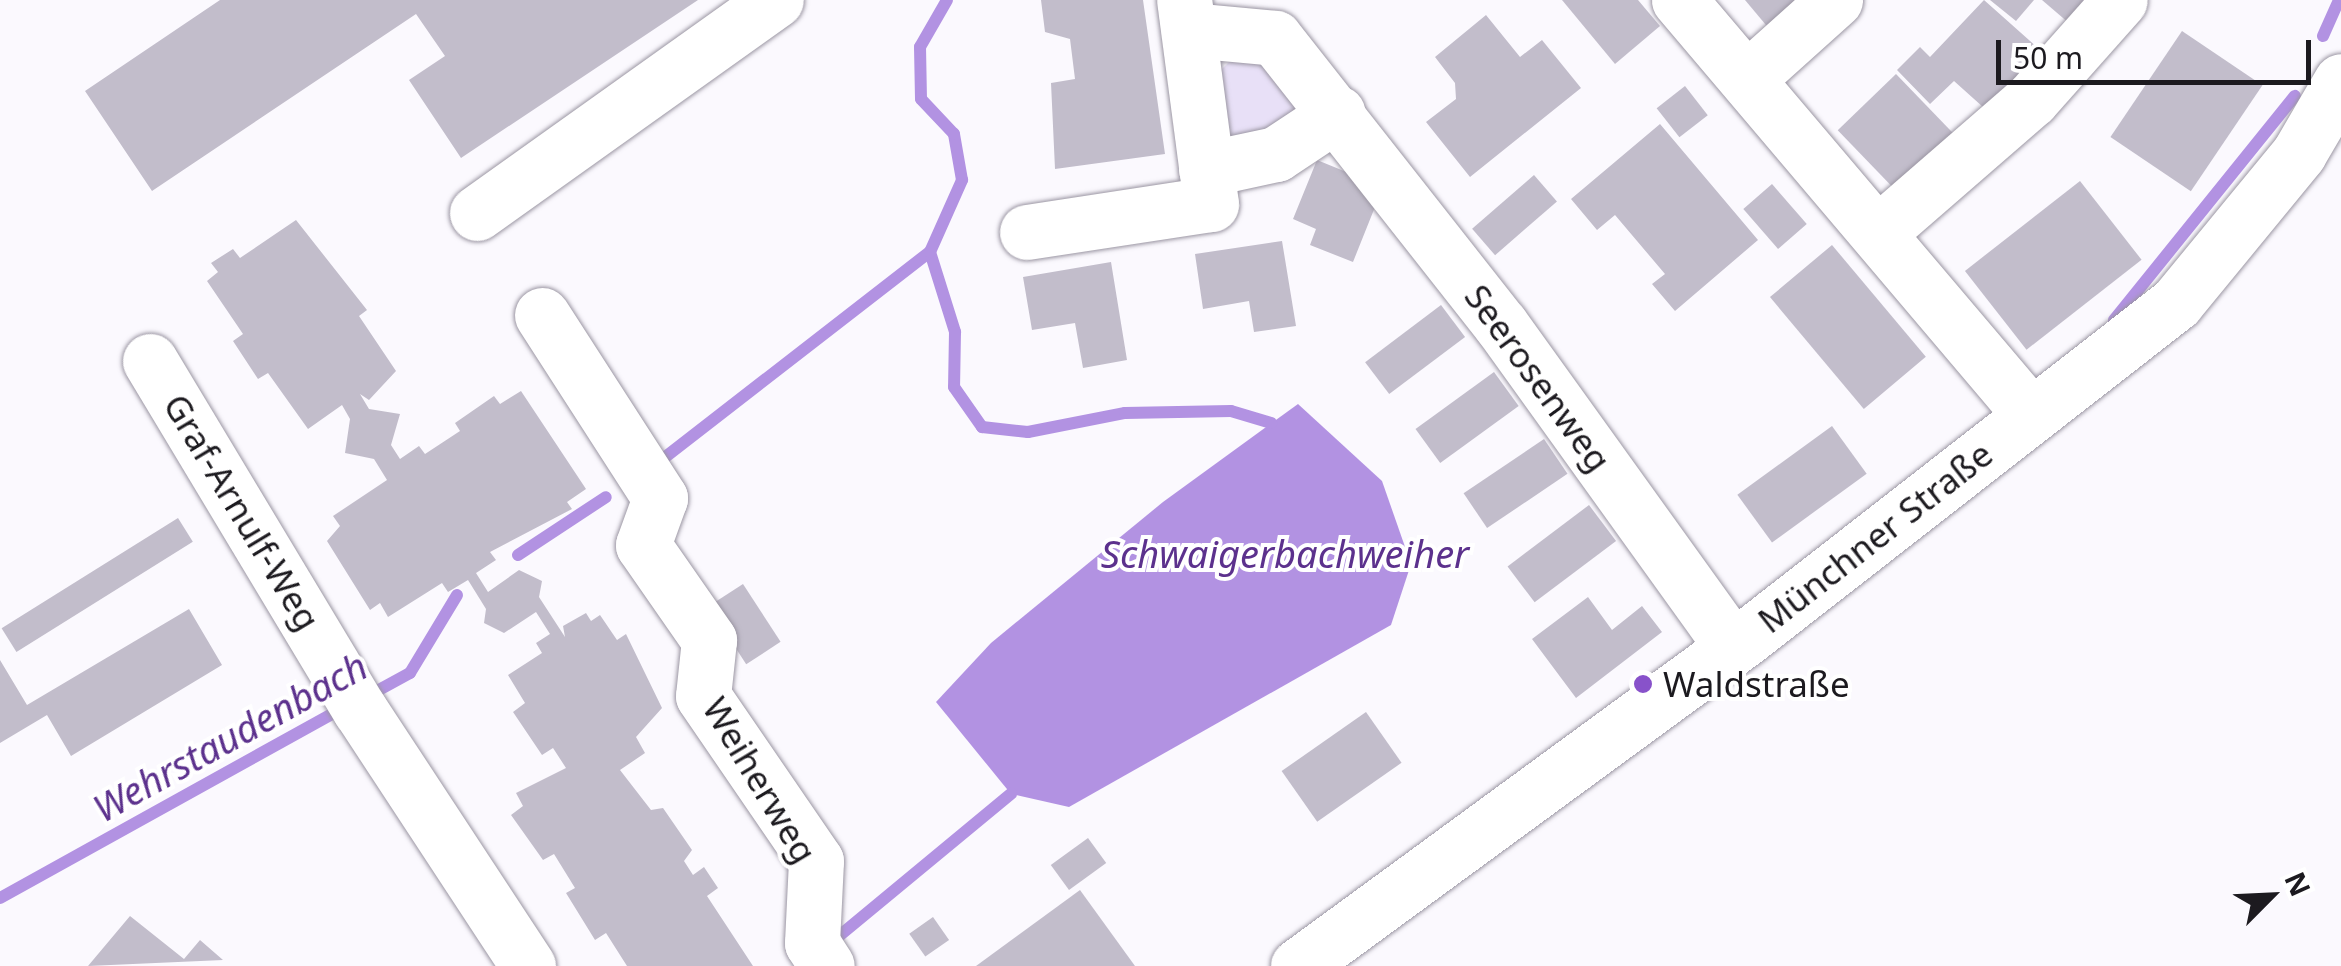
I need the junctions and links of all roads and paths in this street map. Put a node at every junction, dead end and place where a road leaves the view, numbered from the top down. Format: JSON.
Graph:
{"nodes":[{"id":1,"x":776,"y":0,"type":"edge"},
{"id":2,"x":1679,"y":0,"type":"edge"},
{"id":3,"x":1835,"y":0,"type":"edge"},
{"id":4,"x":2120,"y":0,"type":"edge"},
{"id":5,"x":1187,"y":15,"type":"edge"},
{"id":6,"x":1748,"y":78,"type":"junction"},
{"id":7,"x":2341,"y":81,"type":"edge"},
{"id":8,"x":1338,"y":113,"type":"junction"},
{"id":9,"x":1206,"y":169,"type":"junction"},
{"id":10,"x":477,"y":213,"type":"dead end"},
{"id":11,"x":1880,"y":231,"type":"junction"},
{"id":12,"x":1027,"y":232,"type":"dead end"},
{"id":13,"x":542,"y":315,"type":"dead end"},
{"id":14,"x":150,"y":361,"type":"dead end"},
{"id":15,"x":2031,"y":415,"type":"junction"},
{"id":16,"x":1732,"y":647,"type":"junction"},
{"id":17,"x":822,"y":958,"type":"edge"},
{"id":18,"x":528,"y":966,"type":"edge"},
{"id":19,"x":1298,"y":966,"type":"edge"}],
"edges":[{"from":1,"to":10,"type":"street"},
{"from":2,"to":6,"type":"street"},
{"from":3,"to":6,"type":"street"},
{"from":4,"to":11,"type":"street"},
{"from":5,"to":8,"type":"street","name":"Seerosenweg"},
{"from":5,"to":9,"type":"street","name":"Seerosenweg"},
{"from":6,"to":11,"type":"street"},
{"from":7,"to":15,"type":"street","name":"Münchner Straße"},
{"from":8,"to":9,"type":"street"},
{"from":8,"to":16,"type":"street","name":"Seerosenweg"},
{"from":9,"to":12,"type":"street","name":"Seerosenweg"},
{"from":11,"to":15,"type":"street"},
{"from":13,"to":17,"type":"street","name":"Weiherweg"},
{"from":14,"to":18,"type":"street","name":"Graf-Arnulf-Weg"},
{"from":15,"to":16,"type":"street","name":"Münchner Straße"},
{"from":16,"to":19,"type":"street","name":"Münchner Straße"}]}
